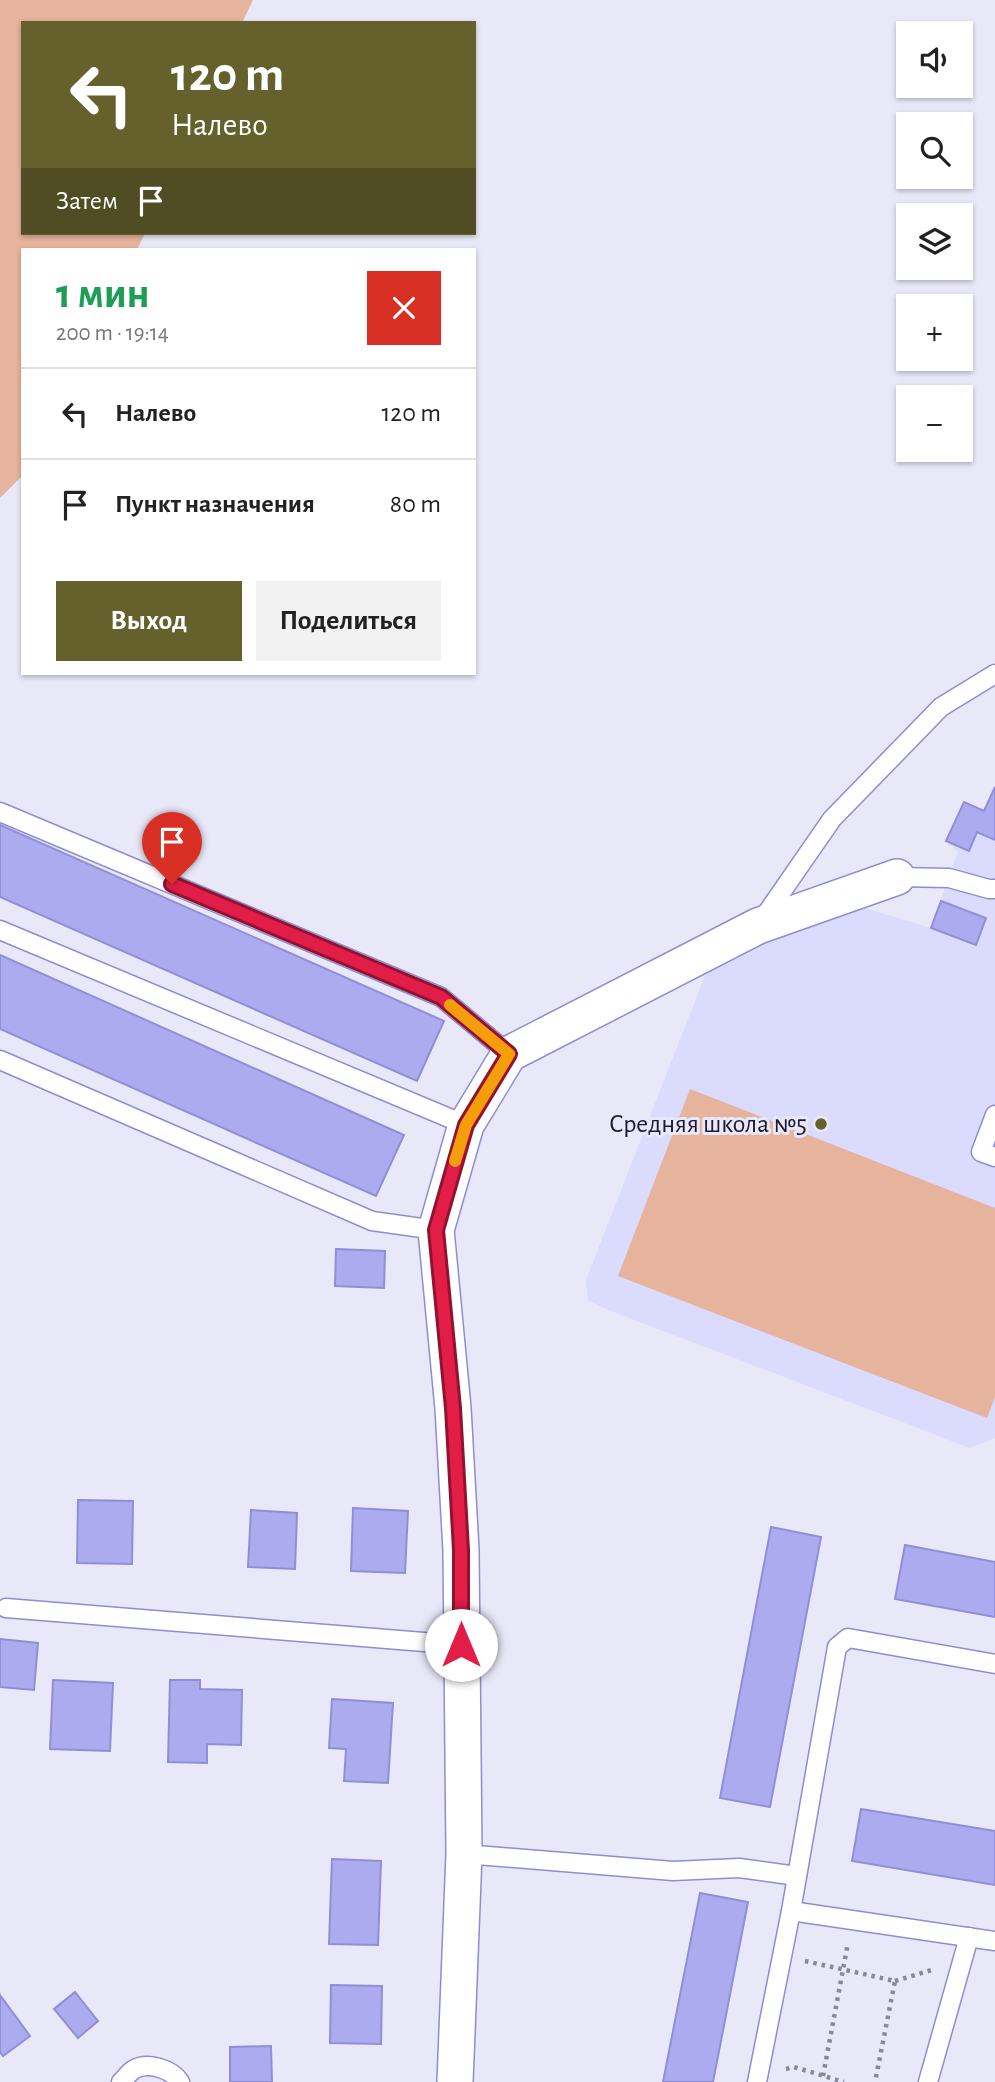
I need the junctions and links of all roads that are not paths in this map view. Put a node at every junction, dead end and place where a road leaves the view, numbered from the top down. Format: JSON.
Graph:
{"nodes":[{"id":1,"x":995,"y":674,"type":"edge"},
{"id":2,"x":0,"y":812,"type":"edge"},
{"id":3,"x":897,"y":877,"type":"joint"},
{"id":4,"x":995,"y":889,"type":"edge"},
{"id":5,"x":758,"y":926,"type":"junction"},
{"id":6,"x":0,"y":930,"type":"edge"},
{"id":7,"x":509,"y":1054,"type":"junction"},
{"id":8,"x":0,"y":1059,"type":"edge"},
{"id":9,"x":995,"y":1115,"type":"edge"},
{"id":10,"x":466,"y":1125,"type":"junction"},
{"id":11,"x":995,"y":1157,"type":"edge"},
{"id":12,"x":436,"y":1230,"type":"junction"},
{"id":13,"x":6,"y":1608,"type":"dead end"},
{"id":14,"x":461,"y":1645,"type":"junction"},
{"id":15,"x":995,"y":1664,"type":"edge"},
{"id":16,"x":464,"y":1854,"type":"junction"},
{"id":17,"x":797,"y":1876,"type":"junction"},
{"id":18,"x":791,"y":1911,"type":"junction"},
{"id":19,"x":969,"y":1937,"type":"junction"},
{"id":20,"x":995,"y":1941,"type":"edge"},
{"id":21,"x":757,"y":2079,"type":"edge"},
{"id":22,"x":121,"y":2082,"type":"edge"},
{"id":23,"x":180,"y":2082,"type":"edge"},
{"id":24,"x":455,"y":2082,"type":"edge"},
{"id":25,"x":928,"y":2082,"type":"edge"}],
"edges":[{"from":1,"to":5,"type":"lane"},
{"from":2,"to":7,"type":"lane"},
{"from":3,"to":4,"type":"lane"},
{"from":3,"to":5,"type":"street"},
{"from":5,"to":7,"type":"street"},
{"from":6,"to":10,"type":"lane"},
{"from":7,"to":10,"type":"street"},
{"from":8,"to":12,"type":"lane"},
{"from":9,"to":11,"type":"lane"},
{"from":10,"to":12,"type":"street"},
{"from":12,"to":14,"type":"street"},
{"from":13,"to":14,"type":"lane"},
{"from":14,"to":16,"type":"street"},
{"from":15,"to":17,"type":"lane"},
{"from":16,"to":17,"type":"lane"},
{"from":16,"to":24,"type":"street"},
{"from":17,"to":18,"type":"lane"},
{"from":18,"to":19,"type":"lane"},
{"from":18,"to":21,"type":"lane"},
{"from":19,"to":20,"type":"lane"},
{"from":19,"to":25,"type":"lane"},
{"from":22,"to":23,"type":"lane"}]}
